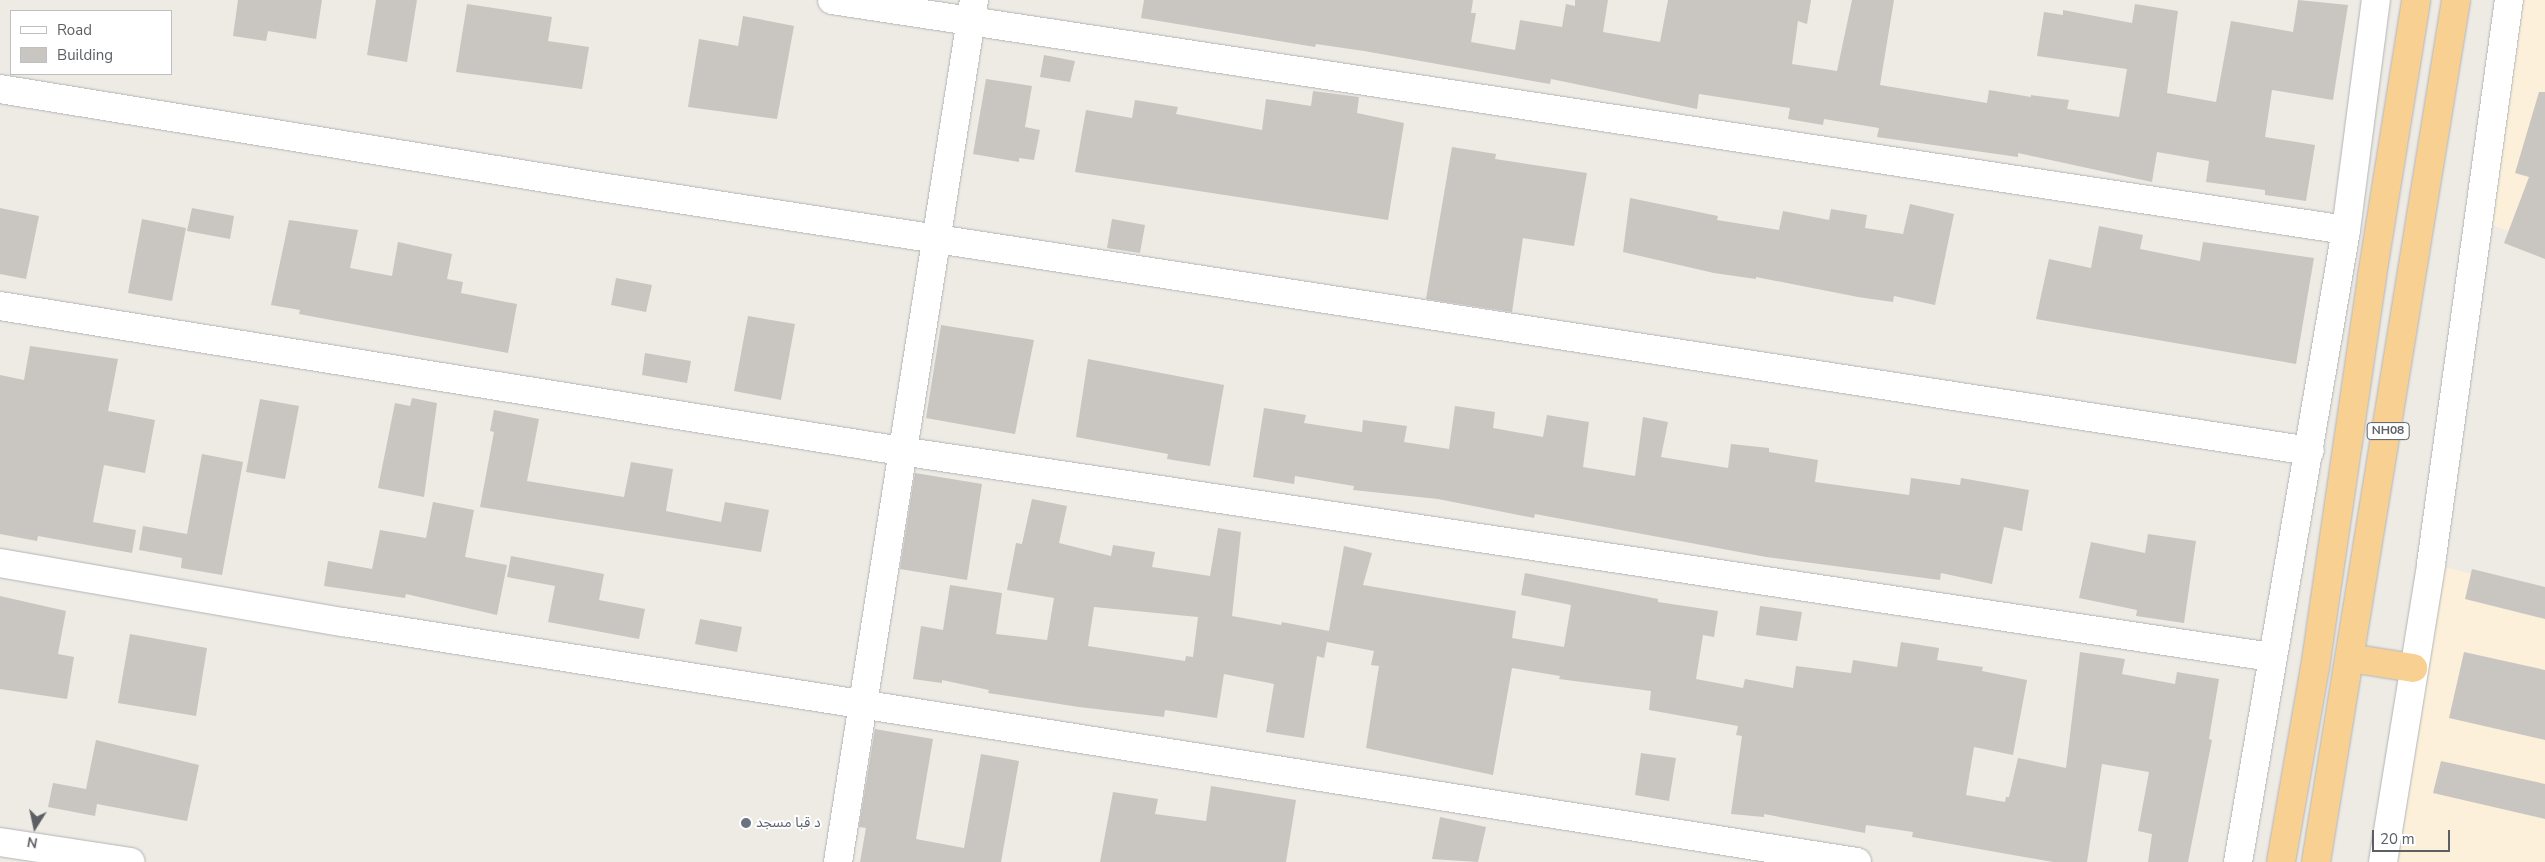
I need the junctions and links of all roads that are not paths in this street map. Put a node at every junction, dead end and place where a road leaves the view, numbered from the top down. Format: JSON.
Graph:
{"nodes":[{"id":1,"x":832,"y":0,"type":"edge"},
{"id":2,"x":2376,"y":0,"type":"edge"},
{"id":3,"x":2416,"y":0,"type":"edge"},
{"id":4,"x":2456,"y":0,"type":"edge"},
{"id":5,"x":2509,"y":0,"type":"edge"},
{"id":6,"x":973,"y":11,"type":"edge"},
{"id":7,"x":0,"y":89,"type":"edge"},
{"id":8,"x":2346,"y":230,"type":"junction"},
{"id":9,"x":936,"y":240,"type":"junction"},
{"id":10,"x":0,"y":306,"type":"edge"},
{"id":11,"x":2310,"y":451,"type":"junction"},
{"id":12,"x":901,"y":452,"type":"junction"},
{"id":13,"x":0,"y":563,"type":"edge"},
{"id":14,"x":2271,"y":657,"type":"junction"},
{"id":15,"x":2350,"y":658,"type":"junction"},
{"id":16,"x":2413,"y":668,"type":"junction"},
{"id":17,"x":862,"y":702,"type":"junction"},
{"id":18,"x":0,"y":842,"type":"edge"},
{"id":19,"x":130,"y":862,"type":"edge"},
{"id":20,"x":838,"y":862,"type":"edge"},
{"id":21,"x":1857,"y":862,"type":"edge"},
{"id":22,"x":2238,"y":862,"type":"edge"},
{"id":23,"x":2281,"y":862,"type":"edge"},
{"id":24,"x":2316,"y":862,"type":"edge"},
{"id":25,"x":2383,"y":862,"type":"edge"}],
"edges":[{"from":1,"to":6,"type":"street"},
{"from":2,"to":8,"type":"street"},
{"from":3,"to":23,"type":"highway","number":"NH08"},
{"from":4,"to":15,"type":"highway","number":"NH08"},
{"from":5,"to":16,"type":"street"},
{"from":6,"to":8,"type":"street"},
{"from":6,"to":9,"type":"street"},
{"from":7,"to":9,"type":"street"},
{"from":8,"to":11,"type":"street"},
{"from":9,"to":11,"type":"street"},
{"from":9,"to":12,"type":"street"},
{"from":10,"to":12,"type":"street"},
{"from":11,"to":14,"type":"street"},
{"from":12,"to":14,"type":"street"},
{"from":12,"to":17,"type":"street"},
{"from":13,"to":17,"type":"street"},
{"from":14,"to":22,"type":"street"},
{"from":15,"to":16,"type":"highway"},
{"from":15,"to":24,"type":"highway","number":"NH08"},
{"from":16,"to":25,"type":"street"},
{"from":17,"to":20,"type":"street"},
{"from":17,"to":21,"type":"street"},
{"from":18,"to":19,"type":"street"}]}
